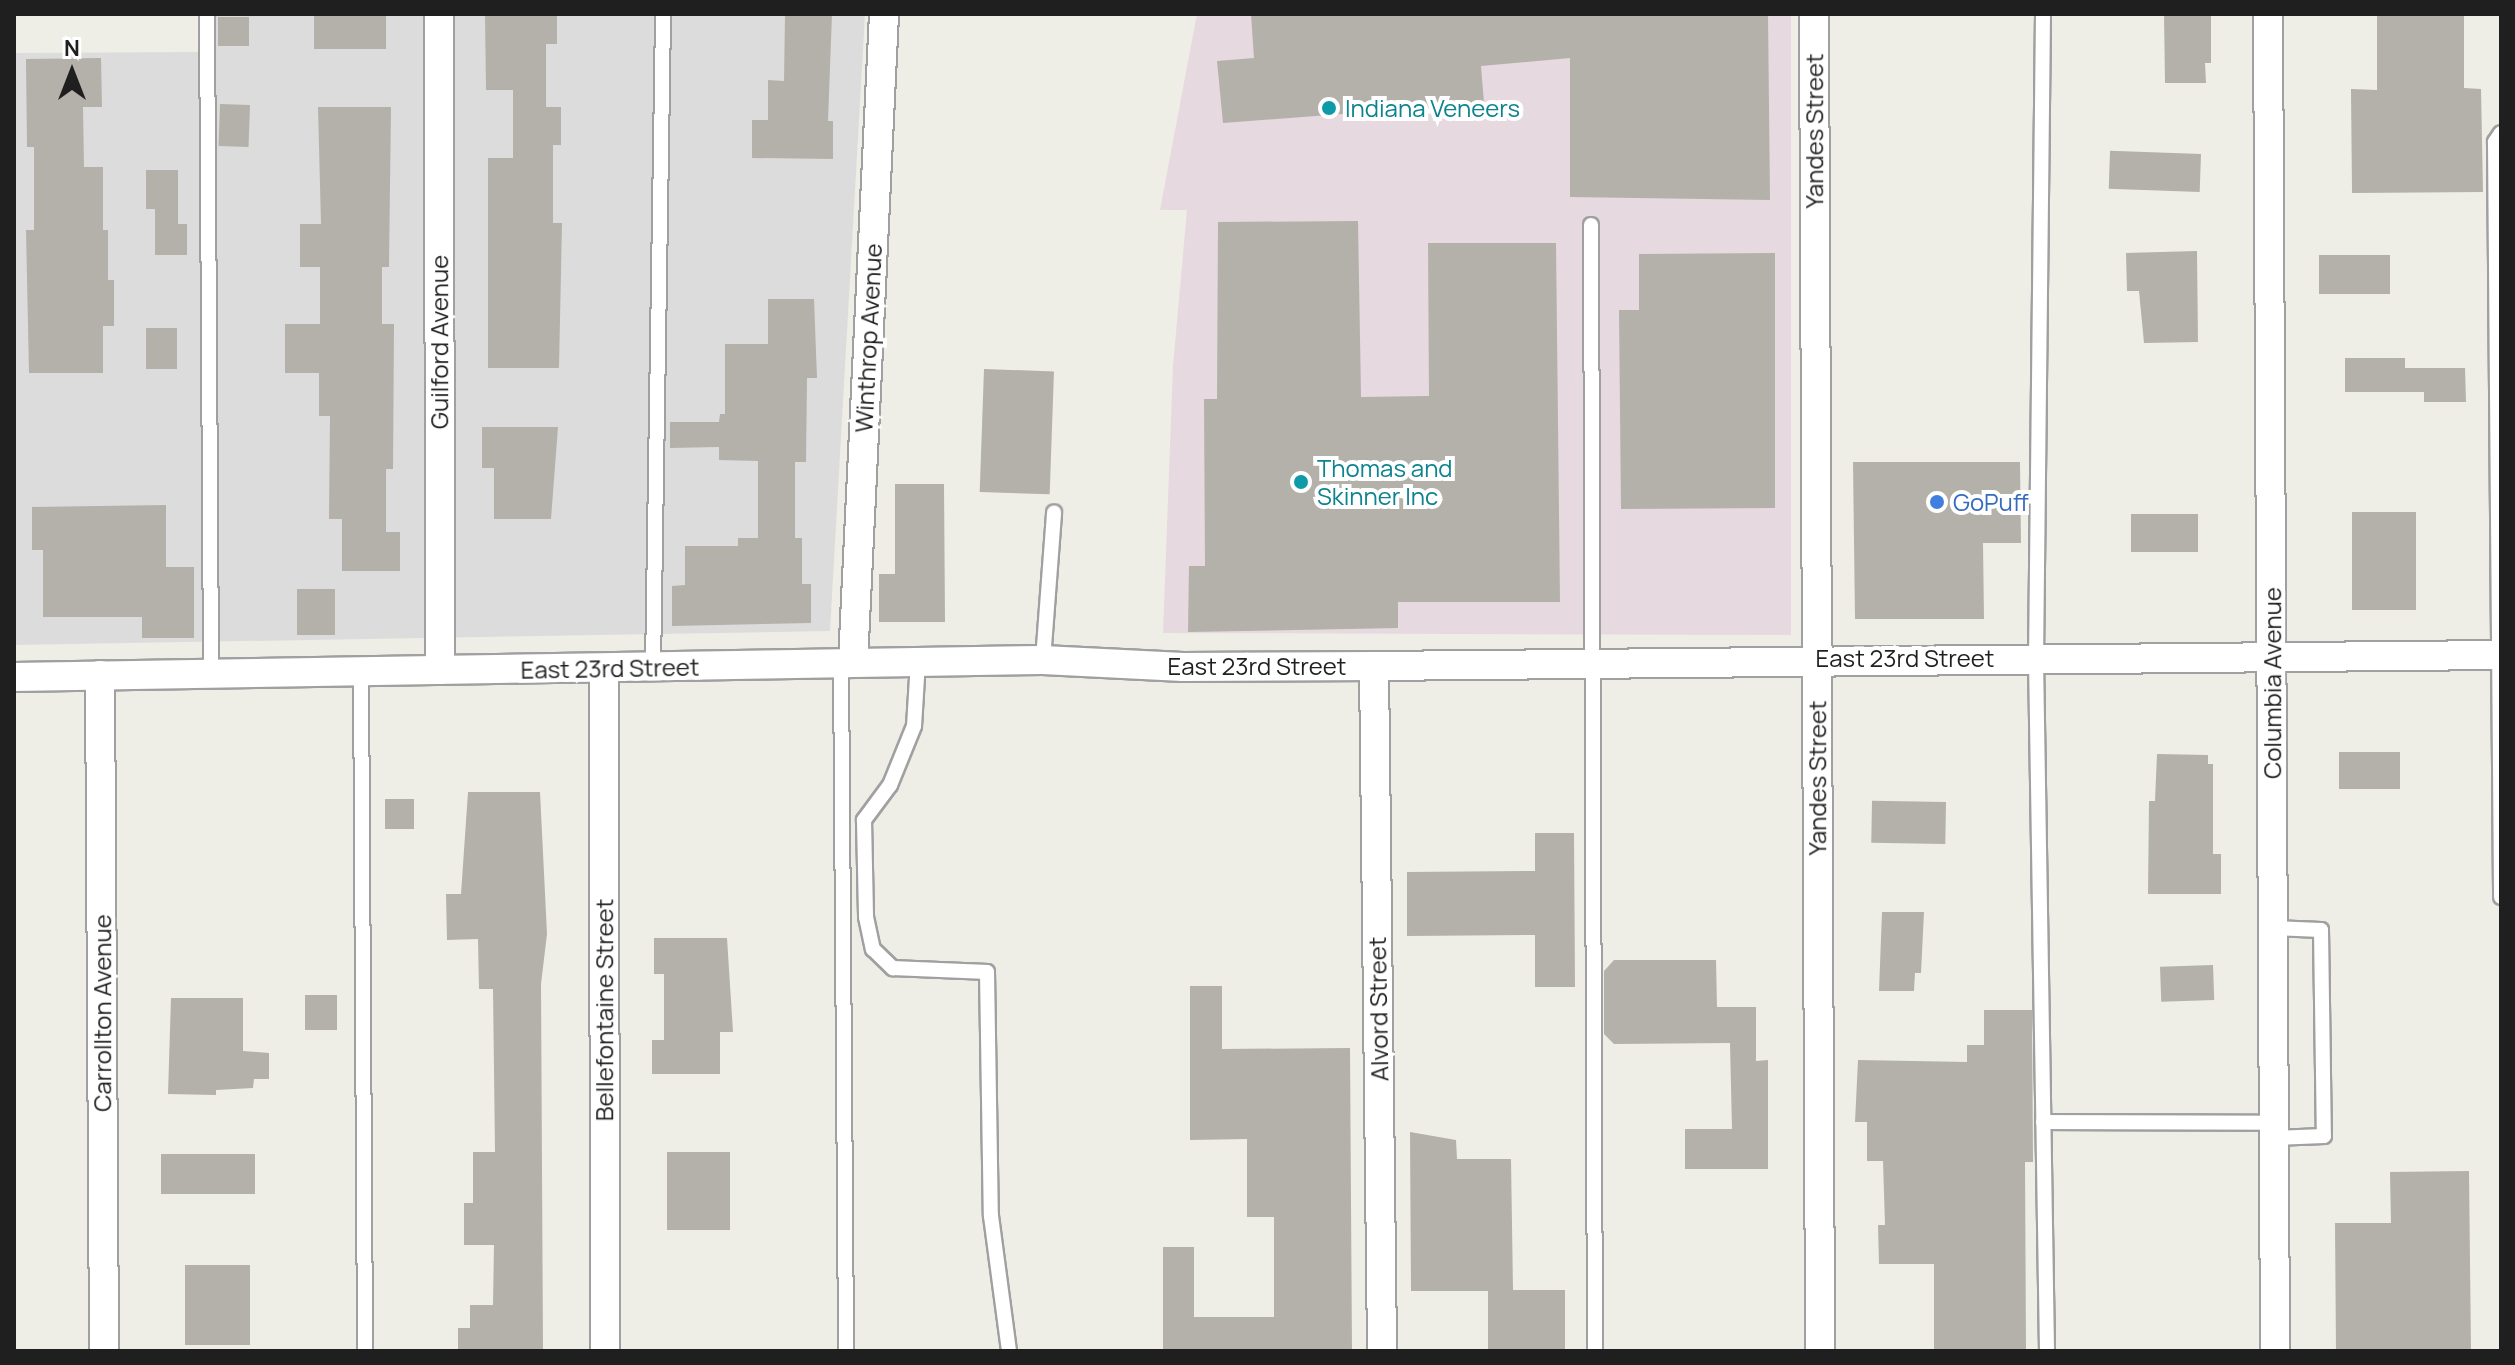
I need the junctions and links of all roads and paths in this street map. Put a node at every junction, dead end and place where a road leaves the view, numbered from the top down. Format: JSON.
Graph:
{"nodes":[{"id":1,"x":207,"y":14,"type":"edge"},
{"id":2,"x":439,"y":14,"type":"edge"},
{"id":3,"x":663,"y":14,"type":"edge"},
{"id":4,"x":884,"y":14,"type":"edge"},
{"id":5,"x":1814,"y":14,"type":"edge"},
{"id":6,"x":2043,"y":14,"type":"edge"},
{"id":7,"x":2268,"y":14,"type":"edge"},
{"id":8,"x":2501,"y":133,"type":"edge"},
{"id":9,"x":1591,"y":225,"type":"dead end"},
{"id":10,"x":1054,"y":512,"type":"dead end"},
{"id":11,"x":2500,"y":655,"type":"edge"},
{"id":12,"x":2271,"y":656,"type":"junction"},
{"id":13,"x":1817,"y":658,"type":"junction"},
{"id":14,"x":2036,"y":658,"type":"junction"},
{"id":15,"x":1043,"y":660,"type":"junction"},
{"id":16,"x":918,"y":661,"type":"junction"},
{"id":17,"x":847,"y":662,"type":"junction"},
{"id":18,"x":1591,"y":662,"type":"junction"},
{"id":19,"x":1374,"y":666,"type":"junction"},
{"id":20,"x":653,"y":668,"type":"junction"},
{"id":21,"x":440,"y":670,"type":"junction"},
{"id":22,"x":604,"y":670,"type":"junction"},
{"id":23,"x":361,"y":671,"type":"junction"},
{"id":24,"x":211,"y":673,"type":"junction"},
{"id":25,"x":100,"y":675,"type":"junction"},
{"id":26,"x":14,"y":677,"type":"edge"},
{"id":27,"x":2501,"y":897,"type":"edge"},
{"id":28,"x":2273,"y":928,"type":"junction"},
{"id":29,"x":2043,"y":1122,"type":"junction"},
{"id":30,"x":2274,"y":1131,"type":"junction"},
{"id":31,"x":104,"y":1351,"type":"edge"},
{"id":32,"x":365,"y":1351,"type":"edge"},
{"id":33,"x":605,"y":1351,"type":"edge"},
{"id":34,"x":846,"y":1351,"type":"edge"},
{"id":35,"x":1009,"y":1351,"type":"edge"},
{"id":36,"x":1382,"y":1351,"type":"edge"},
{"id":37,"x":1595,"y":1351,"type":"edge"},
{"id":38,"x":1820,"y":1351,"type":"edge"},
{"id":39,"x":2047,"y":1351,"type":"edge"},
{"id":40,"x":2275,"y":1351,"type":"edge"}],
"edges":[{"from":1,"to":24,"type":"lane"},
{"from":2,"to":21,"type":"street","name":"Guilford Avenue"},
{"from":3,"to":20,"type":"lane"},
{"from":4,"to":17,"type":"street","name":"Winthrop Avenue"},
{"from":5,"to":13,"type":"street","name":"Yandes Street"},
{"from":6,"to":14,"type":"lane"},
{"from":7,"to":12,"type":"street","name":"Columbia Avenue"},
{"from":8,"to":11,"type":"lane"},
{"from":9,"to":18,"type":"lane"},
{"from":10,"to":15,"type":"lane"},
{"from":11,"to":12,"type":"street","name":"East 23rd Street"},
{"from":11,"to":27,"type":"lane"},
{"from":12,"to":14,"type":"street","name":"East 23rd Street"},
{"from":12,"to":28,"type":"street","name":"Columbia Avenue"},
{"from":13,"to":14,"type":"street","name":"East 23rd Street"},
{"from":13,"to":18,"type":"street","name":"East 23rd Street"},
{"from":13,"to":38,"type":"street","name":"Yandes Street"},
{"from":14,"to":29,"type":"lane"},
{"from":15,"to":16,"type":"street","name":"East 23rd Street"},
{"from":15,"to":19,"type":"street","name":"East 23rd Street"},
{"from":16,"to":17,"type":"street","name":"East 23rd Street"},
{"from":16,"to":35,"type":"lane"},
{"from":17,"to":20,"type":"street","name":"East 23rd Street"},
{"from":17,"to":34,"type":"lane"},
{"from":18,"to":19,"type":"street","name":"East 23rd Street"},
{"from":18,"to":37,"type":"lane"},
{"from":19,"to":36,"type":"street","name":"Alvord Street"},
{"from":20,"to":22,"type":"street","name":"East 23rd Street"},
{"from":21,"to":22,"type":"street","name":"East 23rd Street"},
{"from":21,"to":23,"type":"street","name":"East 23rd Street"},
{"from":22,"to":33,"type":"street","name":"Bellefontaine Street"},
{"from":23,"to":24,"type":"street","name":"East 23rd Street"},
{"from":23,"to":32,"type":"lane"},
{"from":24,"to":25,"type":"street","name":"East 23rd Street"},
{"from":25,"to":26,"type":"street","name":"East 23rd Street"},
{"from":25,"to":31,"type":"street","name":"Carrollton Avenue"},
{"from":28,"to":30,"type":"street","name":"Columbia Avenue"},
{"from":28,"to":30,"type":"lane"},
{"from":29,"to":30,"type":"lane"},
{"from":29,"to":39,"type":"lane"},
{"from":30,"to":40,"type":"street","name":"Columbia Avenue"}]}
